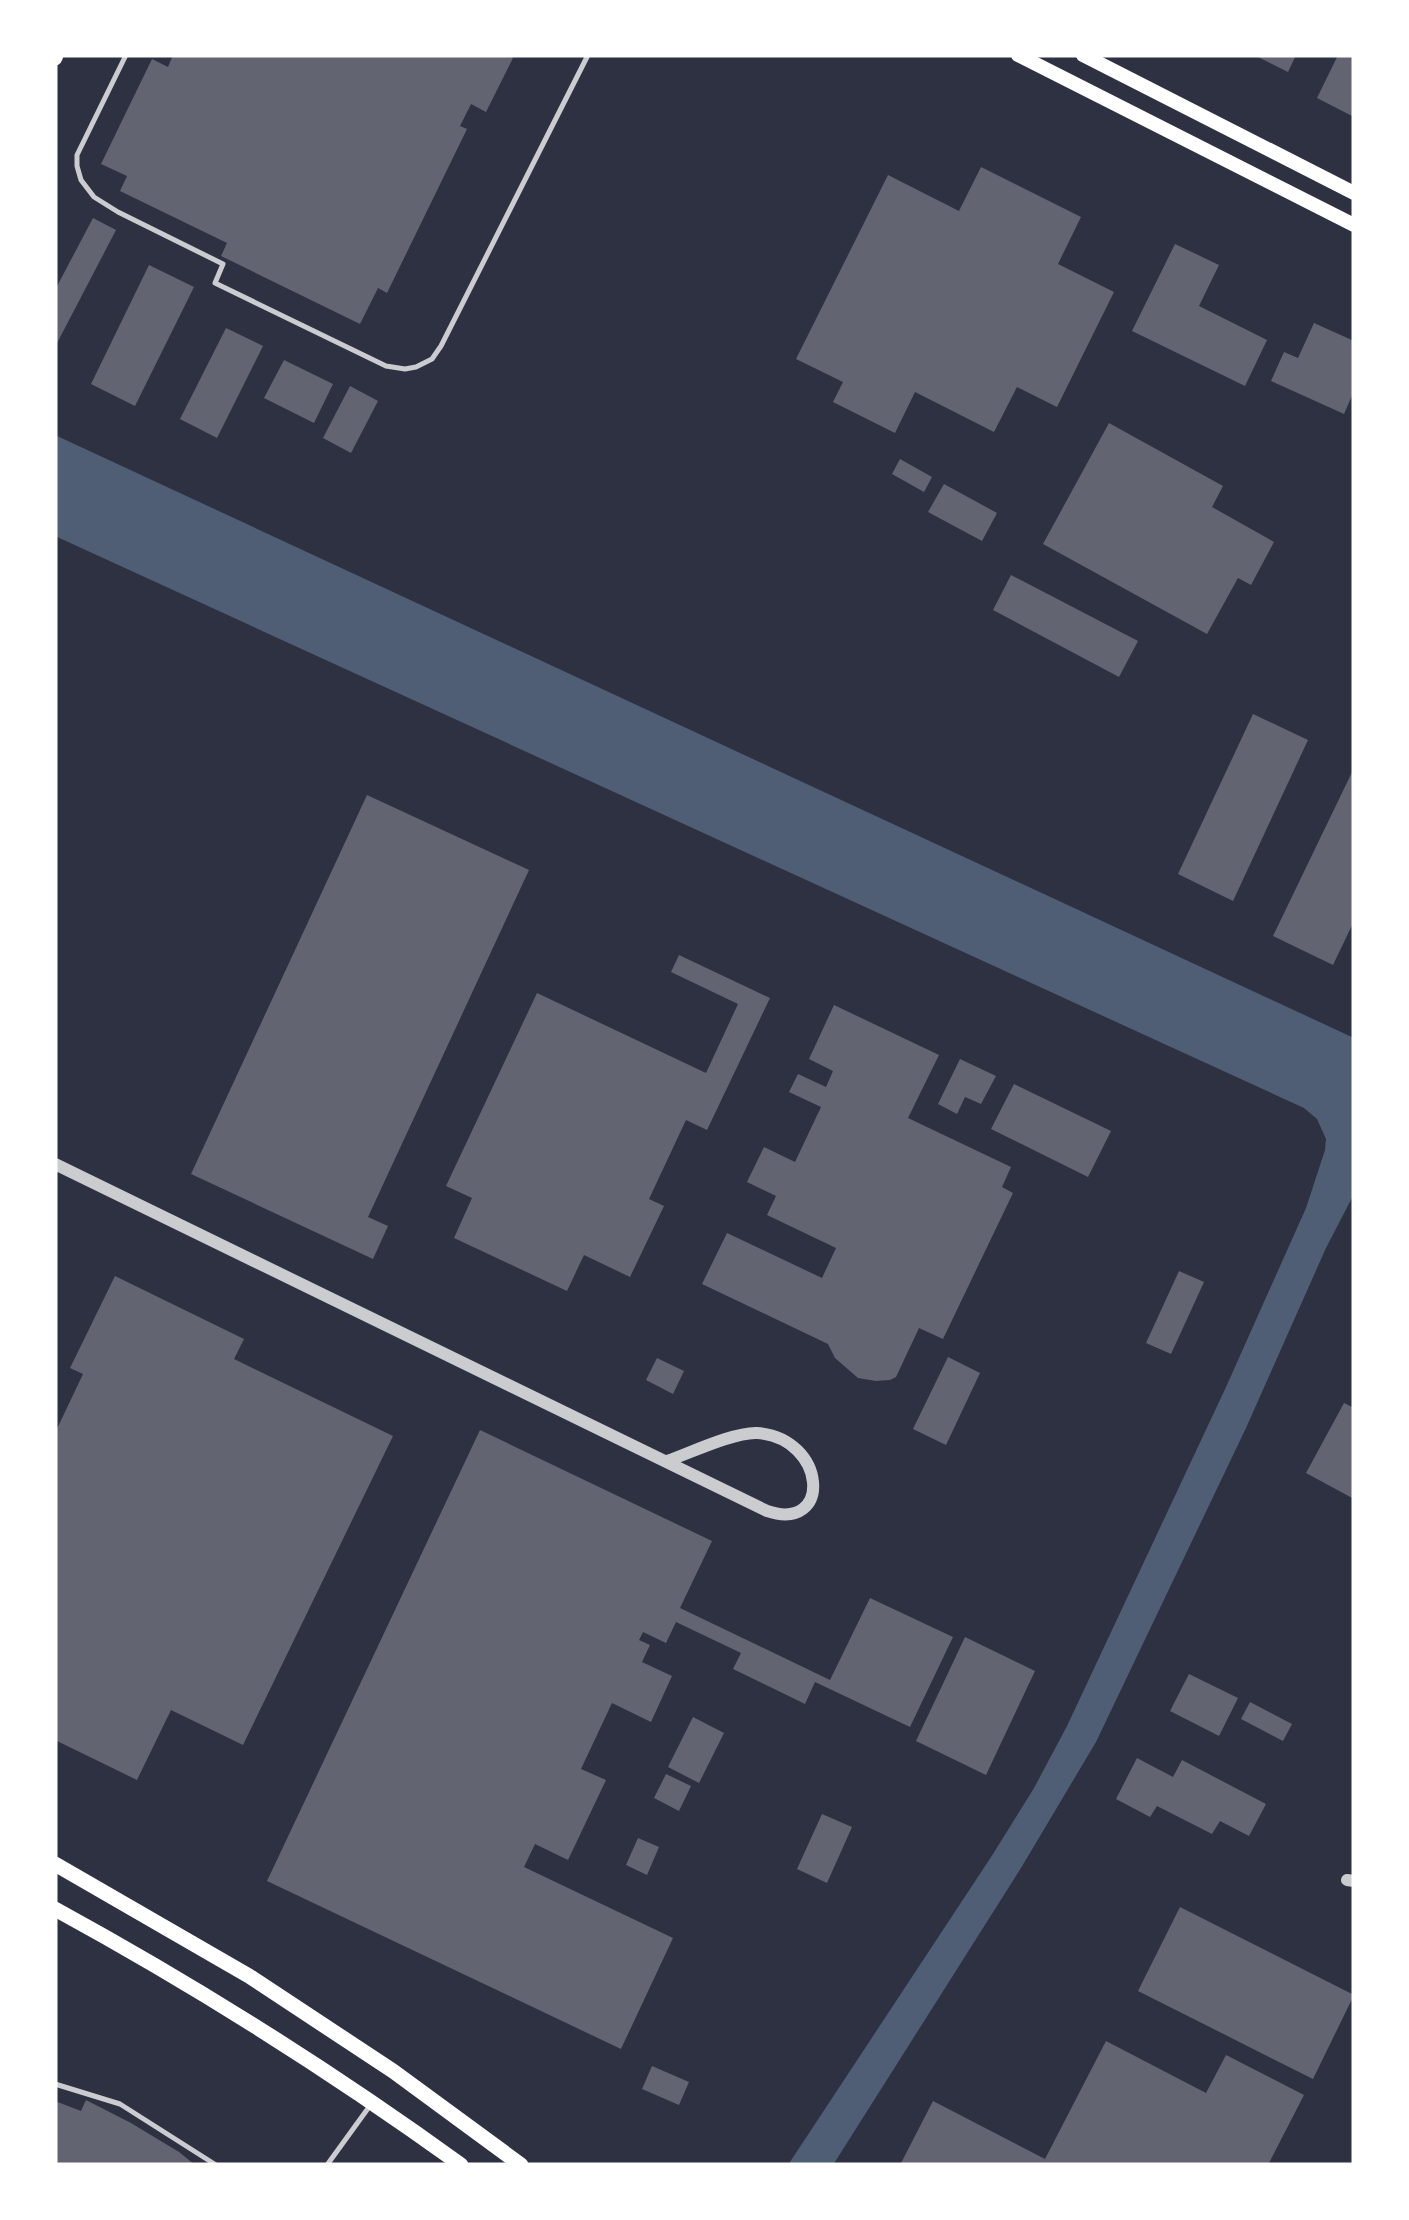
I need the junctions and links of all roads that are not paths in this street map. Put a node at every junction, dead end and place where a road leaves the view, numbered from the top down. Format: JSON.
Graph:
{"nodes":[{"id":1,"x":126,"y":55,"type":"edge"},
{"id":2,"x":588,"y":55,"type":"edge"},
{"id":3,"x":1018,"y":55,"type":"edge"},
{"id":4,"x":1083,"y":55,"type":"edge"},
{"id":5,"x":1354,"y":193,"type":"edge"},
{"id":6,"x":1354,"y":225,"type":"edge"},
{"id":7,"x":55,"y":1164,"type":"edge"},
{"id":8,"x":667,"y":1461,"type":"junction"},
{"id":9,"x":55,"y":1864,"type":"edge"},
{"id":10,"x":55,"y":1909,"type":"edge"},
{"id":11,"x":55,"y":2084,"type":"edge"},
{"id":12,"x":373,"y":2102,"type":"junction"},
{"id":13,"x":216,"y":2165,"type":"edge"},
{"id":14,"x":327,"y":2165,"type":"edge"},
{"id":15,"x":461,"y":2165,"type":"edge"},
{"id":16,"x":521,"y":2165,"type":"edge"}],
"edges":[{"from":1,"to":2,"type":"lane"},
{"from":3,"to":6,"type":"main road"},
{"from":4,"to":5,"type":"main road"},
{"from":7,"to":8,"type":"street"},
{"from":8,"to":8,"type":"street"},
{"from":9,"to":16,"type":"main road"},
{"from":10,"to":12,"type":"main road"},
{"from":11,"to":13,"type":"lane"},
{"from":12,"to":14,"type":"lane"},
{"from":12,"to":15,"type":"main road"}]}
